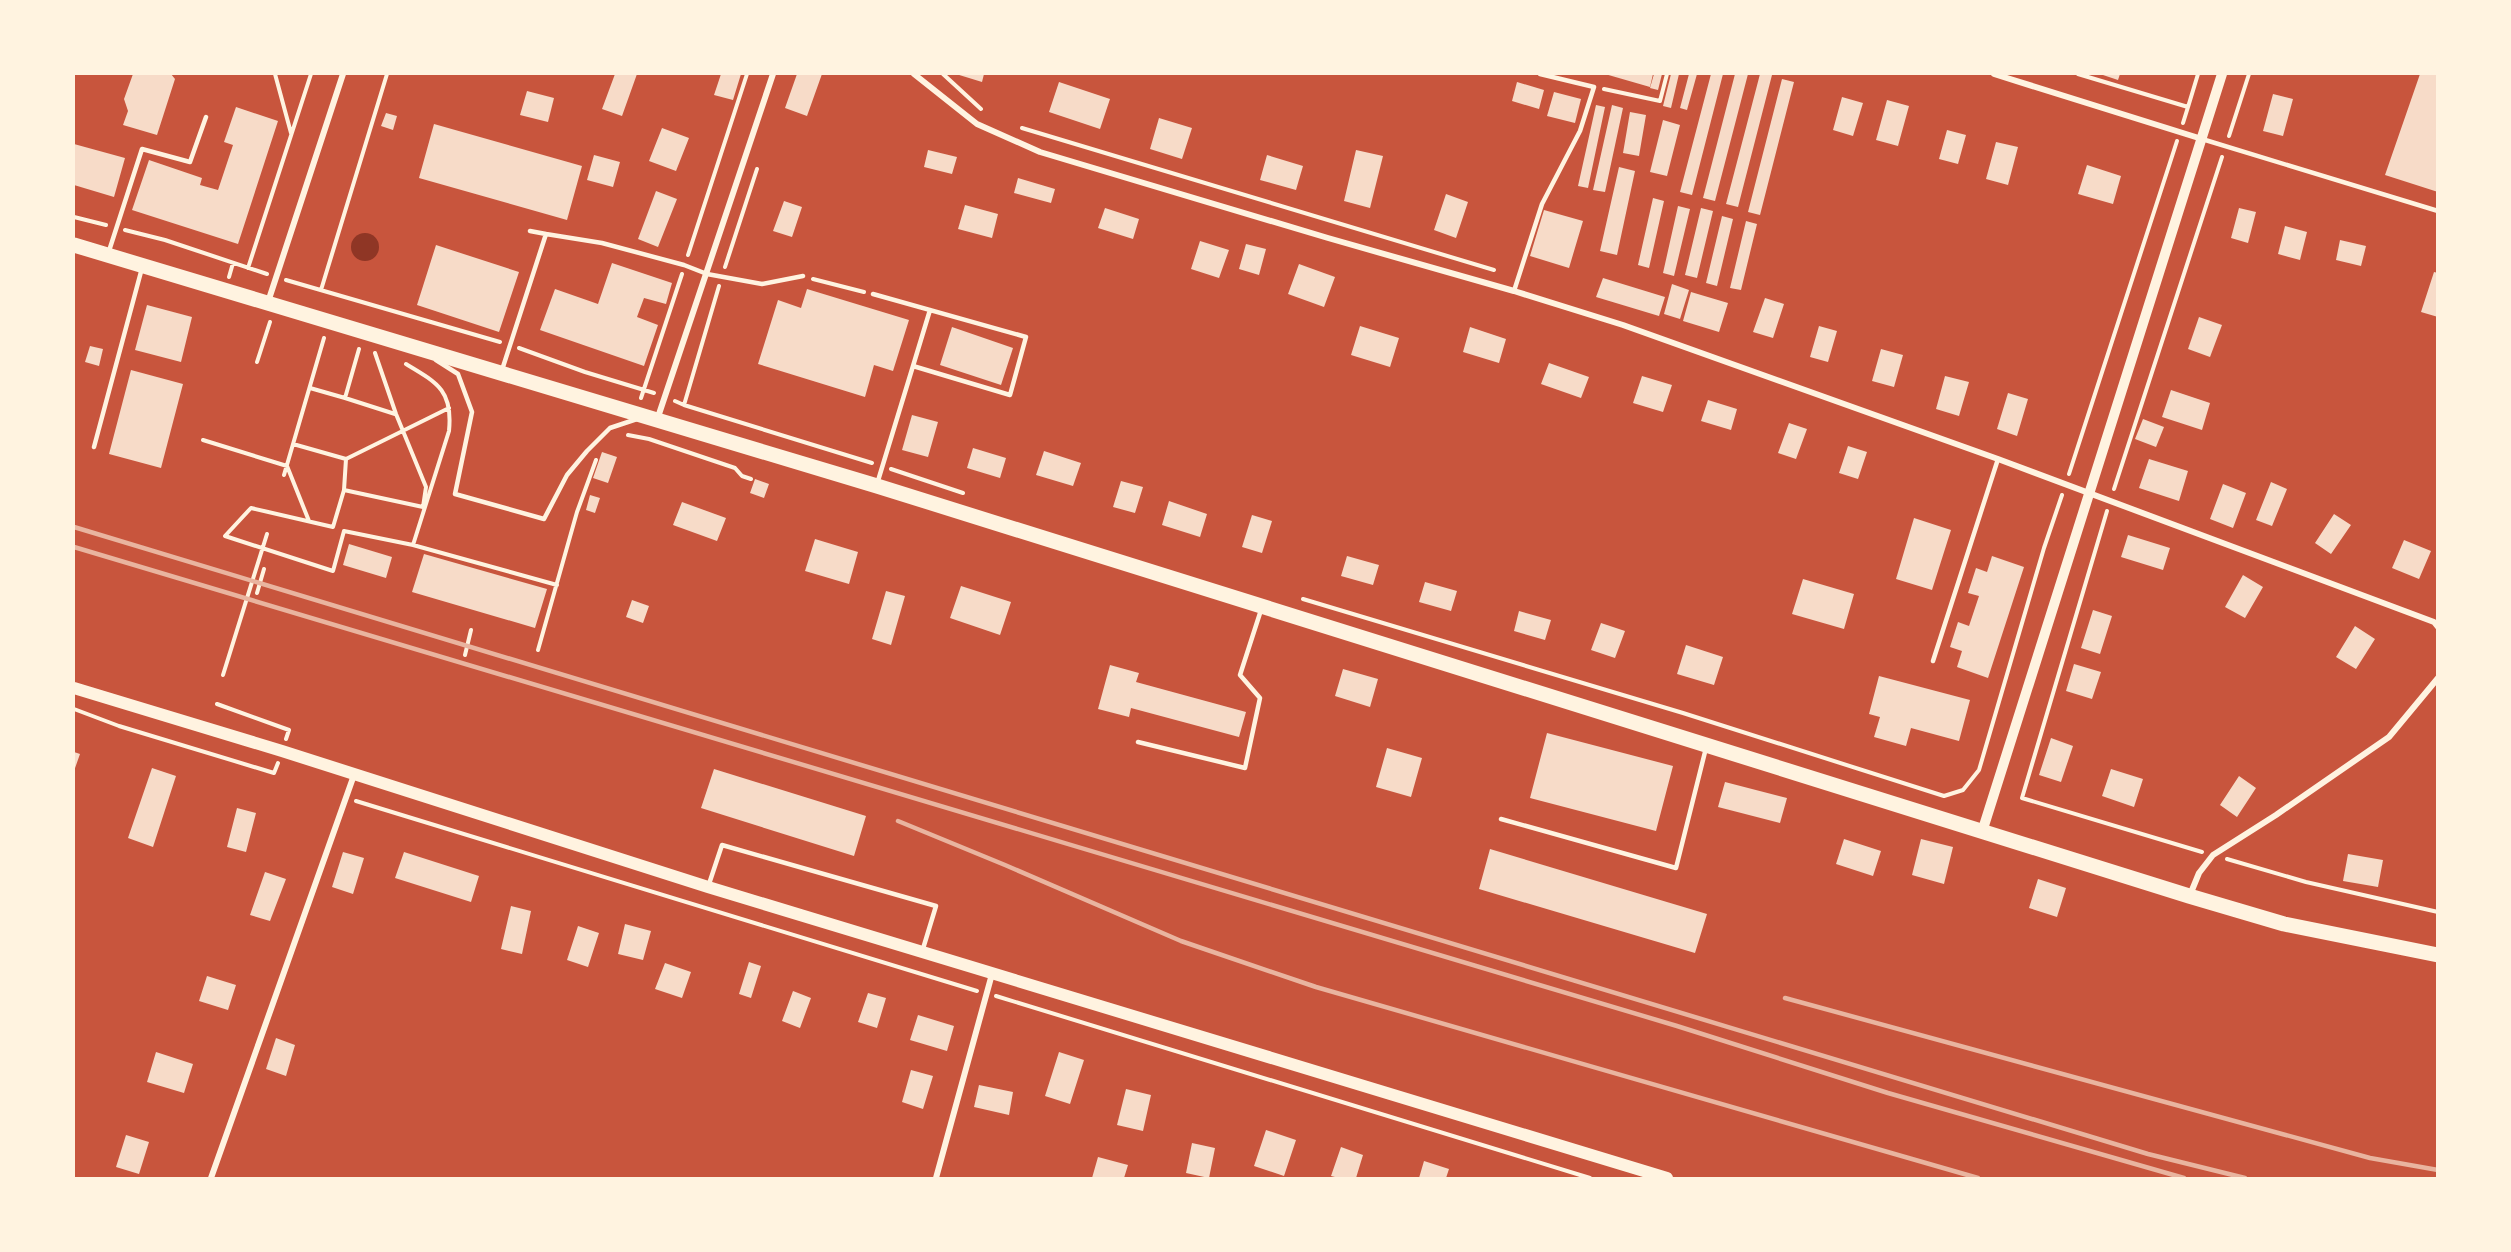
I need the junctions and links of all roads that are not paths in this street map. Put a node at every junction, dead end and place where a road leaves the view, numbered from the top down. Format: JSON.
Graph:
{"nodes":[{"id":1,"x":343,"y":74,"type":"edge"},
{"id":2,"x":773,"y":74,"type":"edge"},
{"id":3,"x":914,"y":74,"type":"edge"},
{"id":4,"x":1540,"y":74,"type":"edge"},
{"id":5,"x":1994,"y":74,"type":"edge"},
{"id":6,"x":2222,"y":74,"type":"edge"},
{"id":7,"x":206,"y":117,"type":"dead end"},
{"id":8,"x":2202,"y":139,"type":"junction"},
{"id":9,"x":2438,"y":212,"type":"edge"},
{"id":10,"x":530,"y":231,"type":"dead end"},
{"id":11,"x":546,"y":234,"type":"junction"},
{"id":12,"x":74,"y":245,"type":"edge"},
{"id":13,"x":108,"y":255,"type":"junction"},
{"id":14,"x":142,"y":265,"type":"junction"},
{"id":15,"x":707,"y":274,"type":"junction"},
{"id":16,"x":803,"y":276,"type":"road end"},
{"id":17,"x":1514,"y":291,"type":"junction"},
{"id":18,"x":873,"y":294,"type":"road end"},
{"id":19,"x":268,"y":302,"type":"junction"},
{"id":20,"x":930,"y":310,"type":"junction"},
{"id":21,"x":416,"y":347,"type":"junction"},
{"id":22,"x":913,"y":366,"type":"junction"},
{"id":23,"x":501,"y":373,"type":"junction"},
{"id":24,"x":651,"y":418,"type":"junction"},
{"id":25,"x":94,"y":447,"type":"dead end"},
{"id":26,"x":1998,"y":459,"type":"junction"},
{"id":27,"x":877,"y":486,"type":"junction"},
{"id":28,"x":2090,"y":494,"type":"junction"},
{"id":29,"x":1262,"y":607,"type":"junction"},
{"id":30,"x":2438,"y":627,"type":"edge"},
{"id":31,"x":1933,"y":661,"type":"dead end"},
{"id":32,"x":2438,"y":678,"type":"edge"},
{"id":33,"x":74,"y":688,"type":"edge"},
{"id":34,"x":1138,"y":742,"type":"dead end"},
{"id":35,"x":1707,"y":745,"type":"junction"},
{"id":36,"x":354,"y":775,"type":"junction"},
{"id":37,"x":1501,"y":819,"type":"dead end"},
{"id":38,"x":1982,"y":832,"type":"junction"},
{"id":39,"x":708,"y":887,"type":"junction"},
{"id":40,"x":2189,"y":896,"type":"junction"},
{"id":41,"x":922,"y":952,"type":"junction"},
{"id":42,"x":2438,"y":955,"type":"edge"},
{"id":43,"x":992,"y":973,"type":"junction"},
{"id":44,"x":211,"y":1179,"type":"edge"},
{"id":45,"x":936,"y":1179,"type":"edge"},
{"id":46,"x":1668,"y":1179,"type":"edge"}],
"edges":[{"from":1,"to":19,"type":"street"},
{"from":2,"to":15,"type":"street"},
{"from":3,"to":17,"type":"street"},
{"from":4,"to":17,"type":"lane"},
{"from":5,"to":8,"type":"street"},
{"from":6,"to":8,"type":"street"},
{"from":7,"to":13,"type":"lane"},
{"from":8,"to":9,"type":"lane"},
{"from":8,"to":28,"type":"street"},
{"from":10,"to":11,"type":"lane"},
{"from":11,"to":15,"type":"lane"},
{"from":11,"to":23,"type":"lane"},
{"from":12,"to":13,"type":"main road"},
{"from":13,"to":14,"type":"main road"},
{"from":14,"to":19,"type":"main road"},
{"from":14,"to":25,"type":"lane"},
{"from":15,"to":16,"type":"lane"},
{"from":15,"to":24,"type":"street"},
{"from":17,"to":26,"type":"street"},
{"from":18,"to":20,"type":"lane"},
{"from":19,"to":21,"type":"main road"},
{"from":20,"to":22,"type":"lane"},
{"from":20,"to":22,"type":"lane"},
{"from":21,"to":23,"type":"main road"},
{"from":21,"to":24,"type":"lane"},
{"from":22,"to":27,"type":"lane"},
{"from":23,"to":24,"type":"main road"},
{"from":24,"to":27,"type":"main road"},
{"from":26,"to":28,"type":"street"},
{"from":26,"to":31,"type":"lane"},
{"from":27,"to":29,"type":"main road"},
{"from":28,"to":30,"type":"street"},
{"from":28,"to":38,"type":"street"},
{"from":29,"to":34,"type":"lane"},
{"from":29,"to":35,"type":"main road"},
{"from":32,"to":40,"type":"street"},
{"from":33,"to":36,"type":"main road"},
{"from":35,"to":37,"type":"lane"},
{"from":35,"to":38,"type":"main road"},
{"from":36,"to":39,"type":"main road"},
{"from":36,"to":44,"type":"street"},
{"from":38,"to":40,"type":"main road"},
{"from":39,"to":41,"type":"main road"},
{"from":39,"to":41,"type":"lane"},
{"from":40,"to":42,"type":"main road"},
{"from":41,"to":43,"type":"main road"},
{"from":43,"to":45,"type":"street"},
{"from":43,"to":46,"type":"main road"}]}
